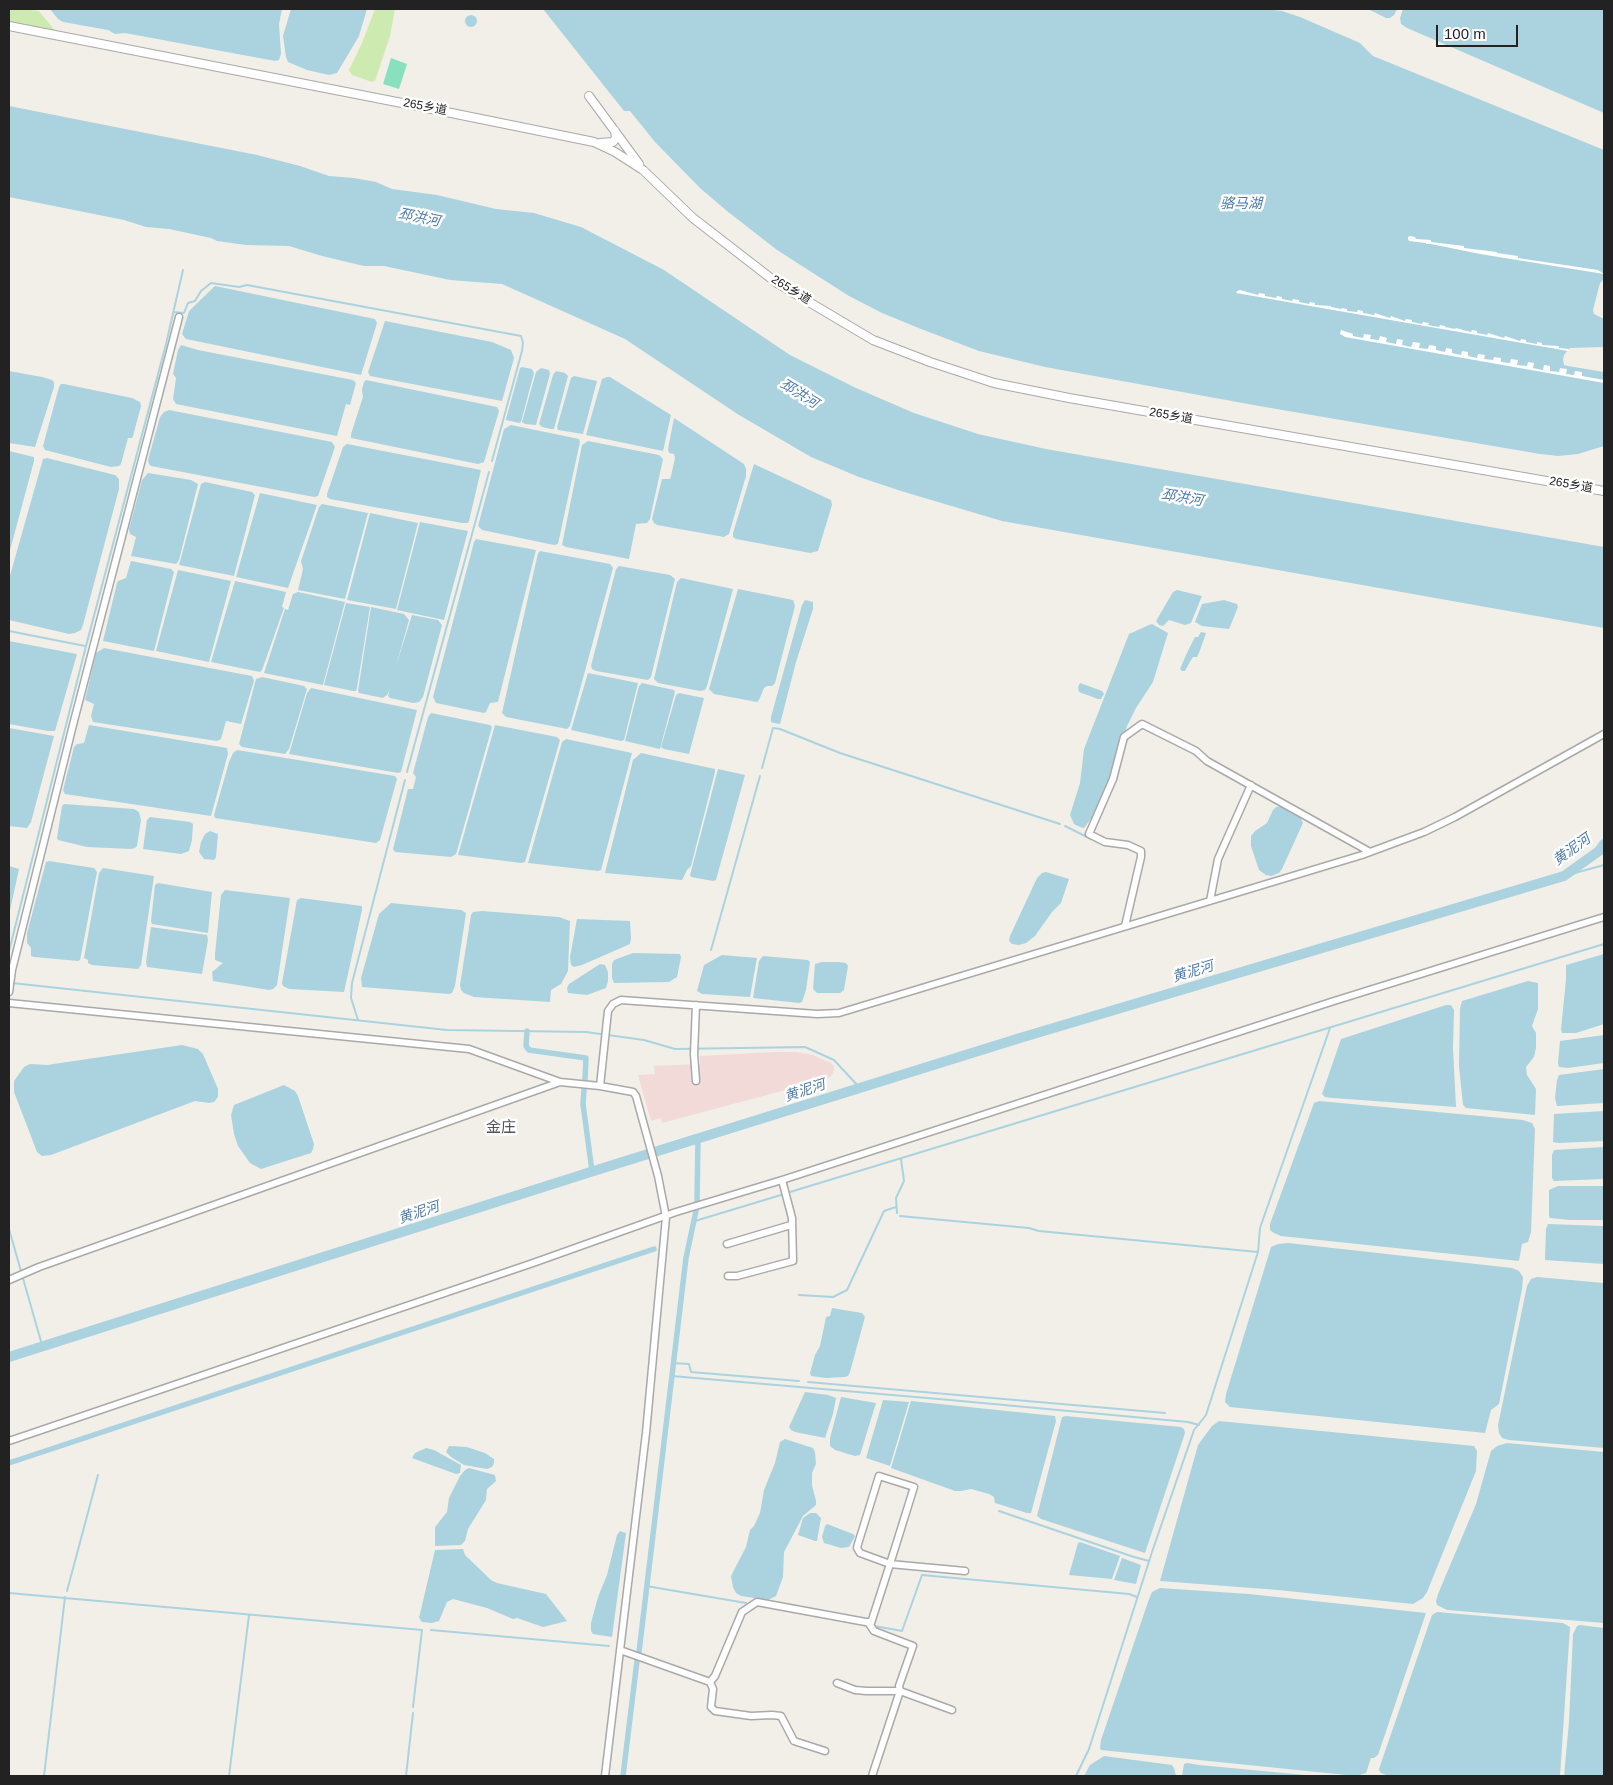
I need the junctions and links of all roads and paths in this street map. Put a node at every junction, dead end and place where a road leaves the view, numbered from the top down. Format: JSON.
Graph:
{"nodes":[{"id":1,"x":9,"y":26,"type":"edge"},
{"id":2,"x":589,"y":96,"type":"dead end"},
{"id":3,"x":614,"y":131,"type":"junction"},
{"id":4,"x":594,"y":142,"type":"junction"},
{"id":5,"x":643,"y":170,"type":"junction"},
{"id":6,"x":179,"y":317,"type":"dead end"},
{"id":7,"x":1604,"y":491,"type":"edge"},
{"id":8,"x":1604,"y":734,"type":"edge"},
{"id":9,"x":1251,"y":785,"type":"junction"},
{"id":10,"x":1370,"y":852,"type":"junction"},
{"id":11,"x":1210,"y":901,"type":"junction"},
{"id":12,"x":1604,"y":917,"type":"edge"},
{"id":13,"x":1126,"y":926,"type":"junction"},
{"id":14,"x":10,"y":986,"type":"edge"},
{"id":15,"x":9,"y":1003,"type":"edge"},
{"id":16,"x":696,"y":1005,"type":"junction"},
{"id":17,"x":696,"y":1081,"type":"dead end"},
{"id":18,"x":560,"y":1082,"type":"junction"},
{"id":19,"x":600,"y":1086,"type":"junction"},
{"id":20,"x":782,"y":1180,"type":"junction"},
{"id":21,"x":666,"y":1217,"type":"junction"},
{"id":22,"x":792,"y":1225,"type":"junction"},
{"id":23,"x":727,"y":1244,"type":"dead end"},
{"id":24,"x":728,"y":1276,"type":"dead end"},
{"id":25,"x":9,"y":1280,"type":"edge"},
{"id":26,"x":9,"y":1441,"type":"edge"},
{"id":27,"x":890,"y":1564,"type":"junction"},
{"id":28,"x":965,"y":1571,"type":"dead end"},
{"id":29,"x":868,"y":1622,"type":"junction"},
{"id":30,"x":620,"y":1650,"type":"junction"},
{"id":31,"x":710,"y":1682,"type":"junction"},
{"id":32,"x":837,"y":1683,"type":"dead end"},
{"id":33,"x":900,"y":1691,"type":"junction"},
{"id":34,"x":952,"y":1710,"type":"dead end"},
{"id":35,"x":825,"y":1750,"type":"dead end"},
{"id":36,"x":605,"y":1776,"type":"edge"},
{"id":37,"x":872,"y":1776,"type":"edge"}],
"edges":[{"from":1,"to":4,"type":"street","name":"265乡道"},
{"from":2,"to":3,"type":"street"},
{"from":3,"to":4,"type":"street"},
{"from":3,"to":5,"type":"street"},
{"from":4,"to":5,"type":"street","name":"265乡道"},
{"from":5,"to":7,"type":"street","name":"265乡道"},
{"from":6,"to":14,"type":"street"},
{"from":8,"to":10,"type":"street"},
{"from":9,"to":10,"type":"street"},
{"from":9,"to":11,"type":"street"},
{"from":9,"to":13,"type":"street"},
{"from":10,"to":11,"type":"street"},
{"from":11,"to":13,"type":"street"},
{"from":12,"to":20,"type":"street"},
{"from":13,"to":16,"type":"street"},
{"from":15,"to":18,"type":"street"},
{"from":16,"to":17,"type":"street"},
{"from":16,"to":19,"type":"street"},
{"from":18,"to":19,"type":"street"},
{"from":18,"to":25,"type":"street"},
{"from":19,"to":21,"type":"street"},
{"from":20,"to":21,"type":"street"},
{"from":20,"to":22,"type":"street"},
{"from":21,"to":26,"type":"street"},
{"from":21,"to":30,"type":"street"},
{"from":22,"to":23,"type":"street"},
{"from":22,"to":24,"type":"street"},
{"from":27,"to":27,"type":"street"},
{"from":27,"to":28,"type":"street"},
{"from":27,"to":29,"type":"street"},
{"from":29,"to":31,"type":"street"},
{"from":29,"to":33,"type":"street"},
{"from":30,"to":31,"type":"street"},
{"from":30,"to":36,"type":"street"},
{"from":31,"to":35,"type":"street"},
{"from":32,"to":33,"type":"street"},
{"from":33,"to":34,"type":"street"},
{"from":33,"to":37,"type":"street"}]}
